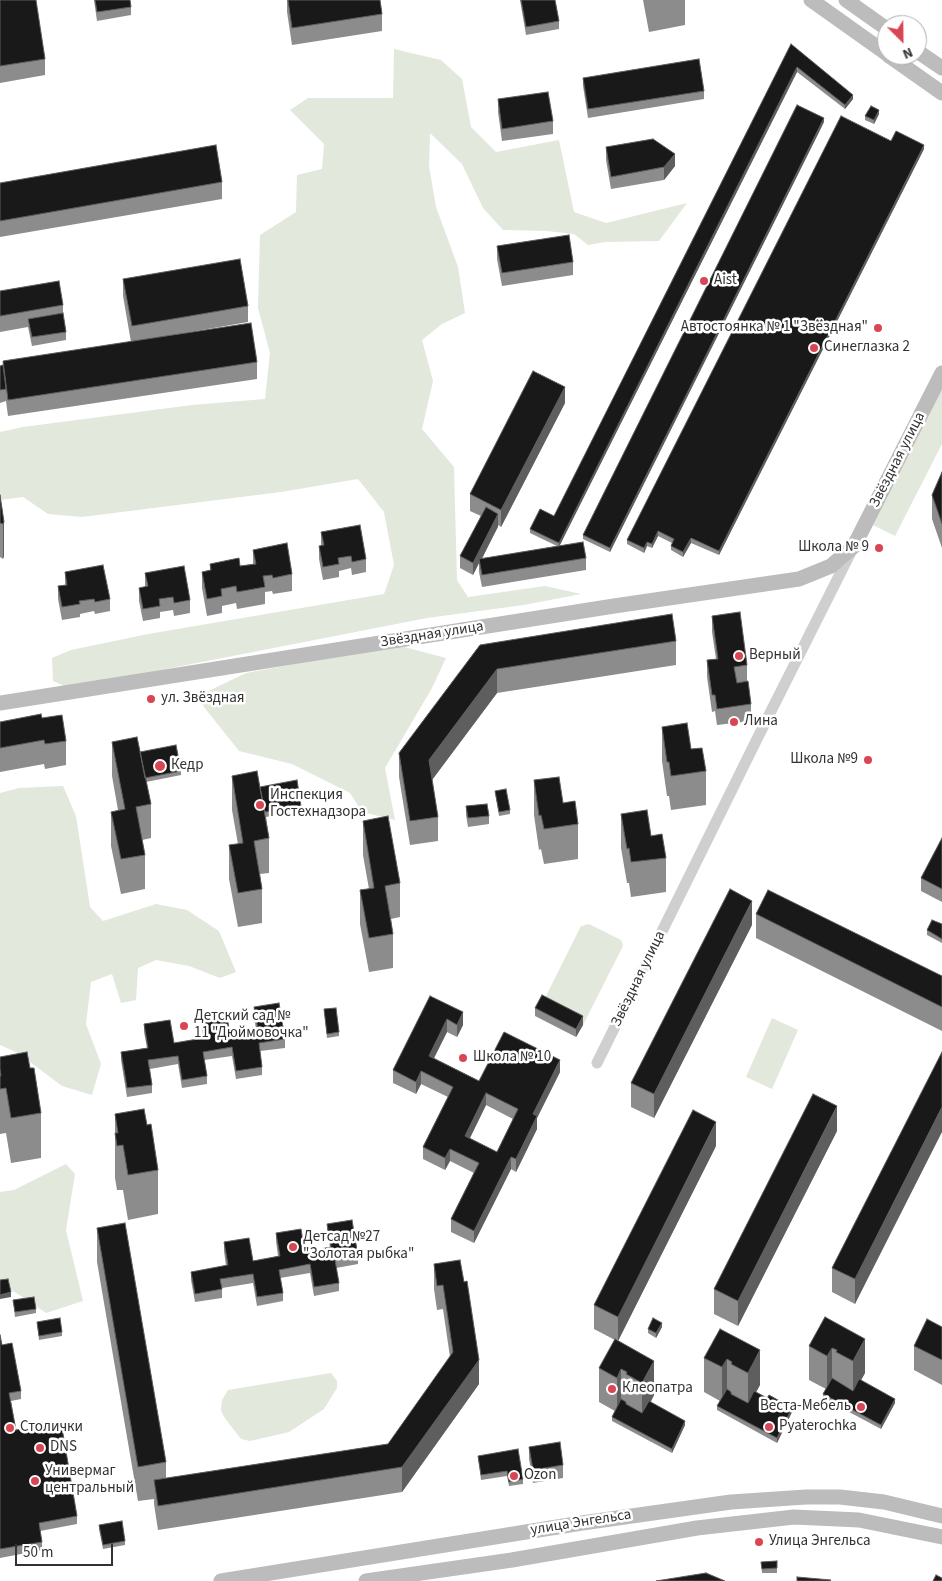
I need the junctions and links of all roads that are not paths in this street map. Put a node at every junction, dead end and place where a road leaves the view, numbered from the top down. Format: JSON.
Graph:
{"nodes":[{"id":1,"x":810,"y":0,"type":"edge"},
{"id":2,"x":846,"y":0,"type":"edge"},
{"id":3,"x":877,"y":22,"type":"edge"},
{"id":4,"x":877,"y":47,"type":"edge"},
{"id":5,"x":927,"y":58,"type":"edge"},
{"id":6,"x":902,"y":65,"type":"edge"},
{"id":7,"x":942,"y":68,"type":"edge"},
{"id":8,"x":942,"y":94,"type":"edge"},
{"id":9,"x":942,"y":373,"type":"edge"},
{"id":10,"x":854,"y":546,"type":"junction"},
{"id":11,"x":0,"y":703,"type":"edge"},
{"id":12,"x":597,"y":1063,"type":"dead end"},
{"id":13,"x":942,"y":1516,"type":"edge"},
{"id":14,"x":942,"y":1537,"type":"edge"},
{"id":15,"x":221,"y":1581,"type":"edge"},
{"id":16,"x":366,"y":1581,"type":"edge"}],
"edges":[{"from":1,"to":4,"type":"main road"},
{"from":2,"to":3,"type":"main road"},
{"from":5,"to":7,"type":"main road"},
{"from":6,"to":8,"type":"main road"},
{"from":9,"to":10,"type":"main road","name":"Звёздная улица"},
{"from":10,"to":11,"type":"main road","name":"Звёздная улица"},
{"from":10,"to":12,"type":"street","name":"Звёздная улица"},
{"from":13,"to":15,"type":"main road","name":"улица Энгельса"},
{"from":14,"to":16,"type":"main road","name":"улица Энгельса"}]}
